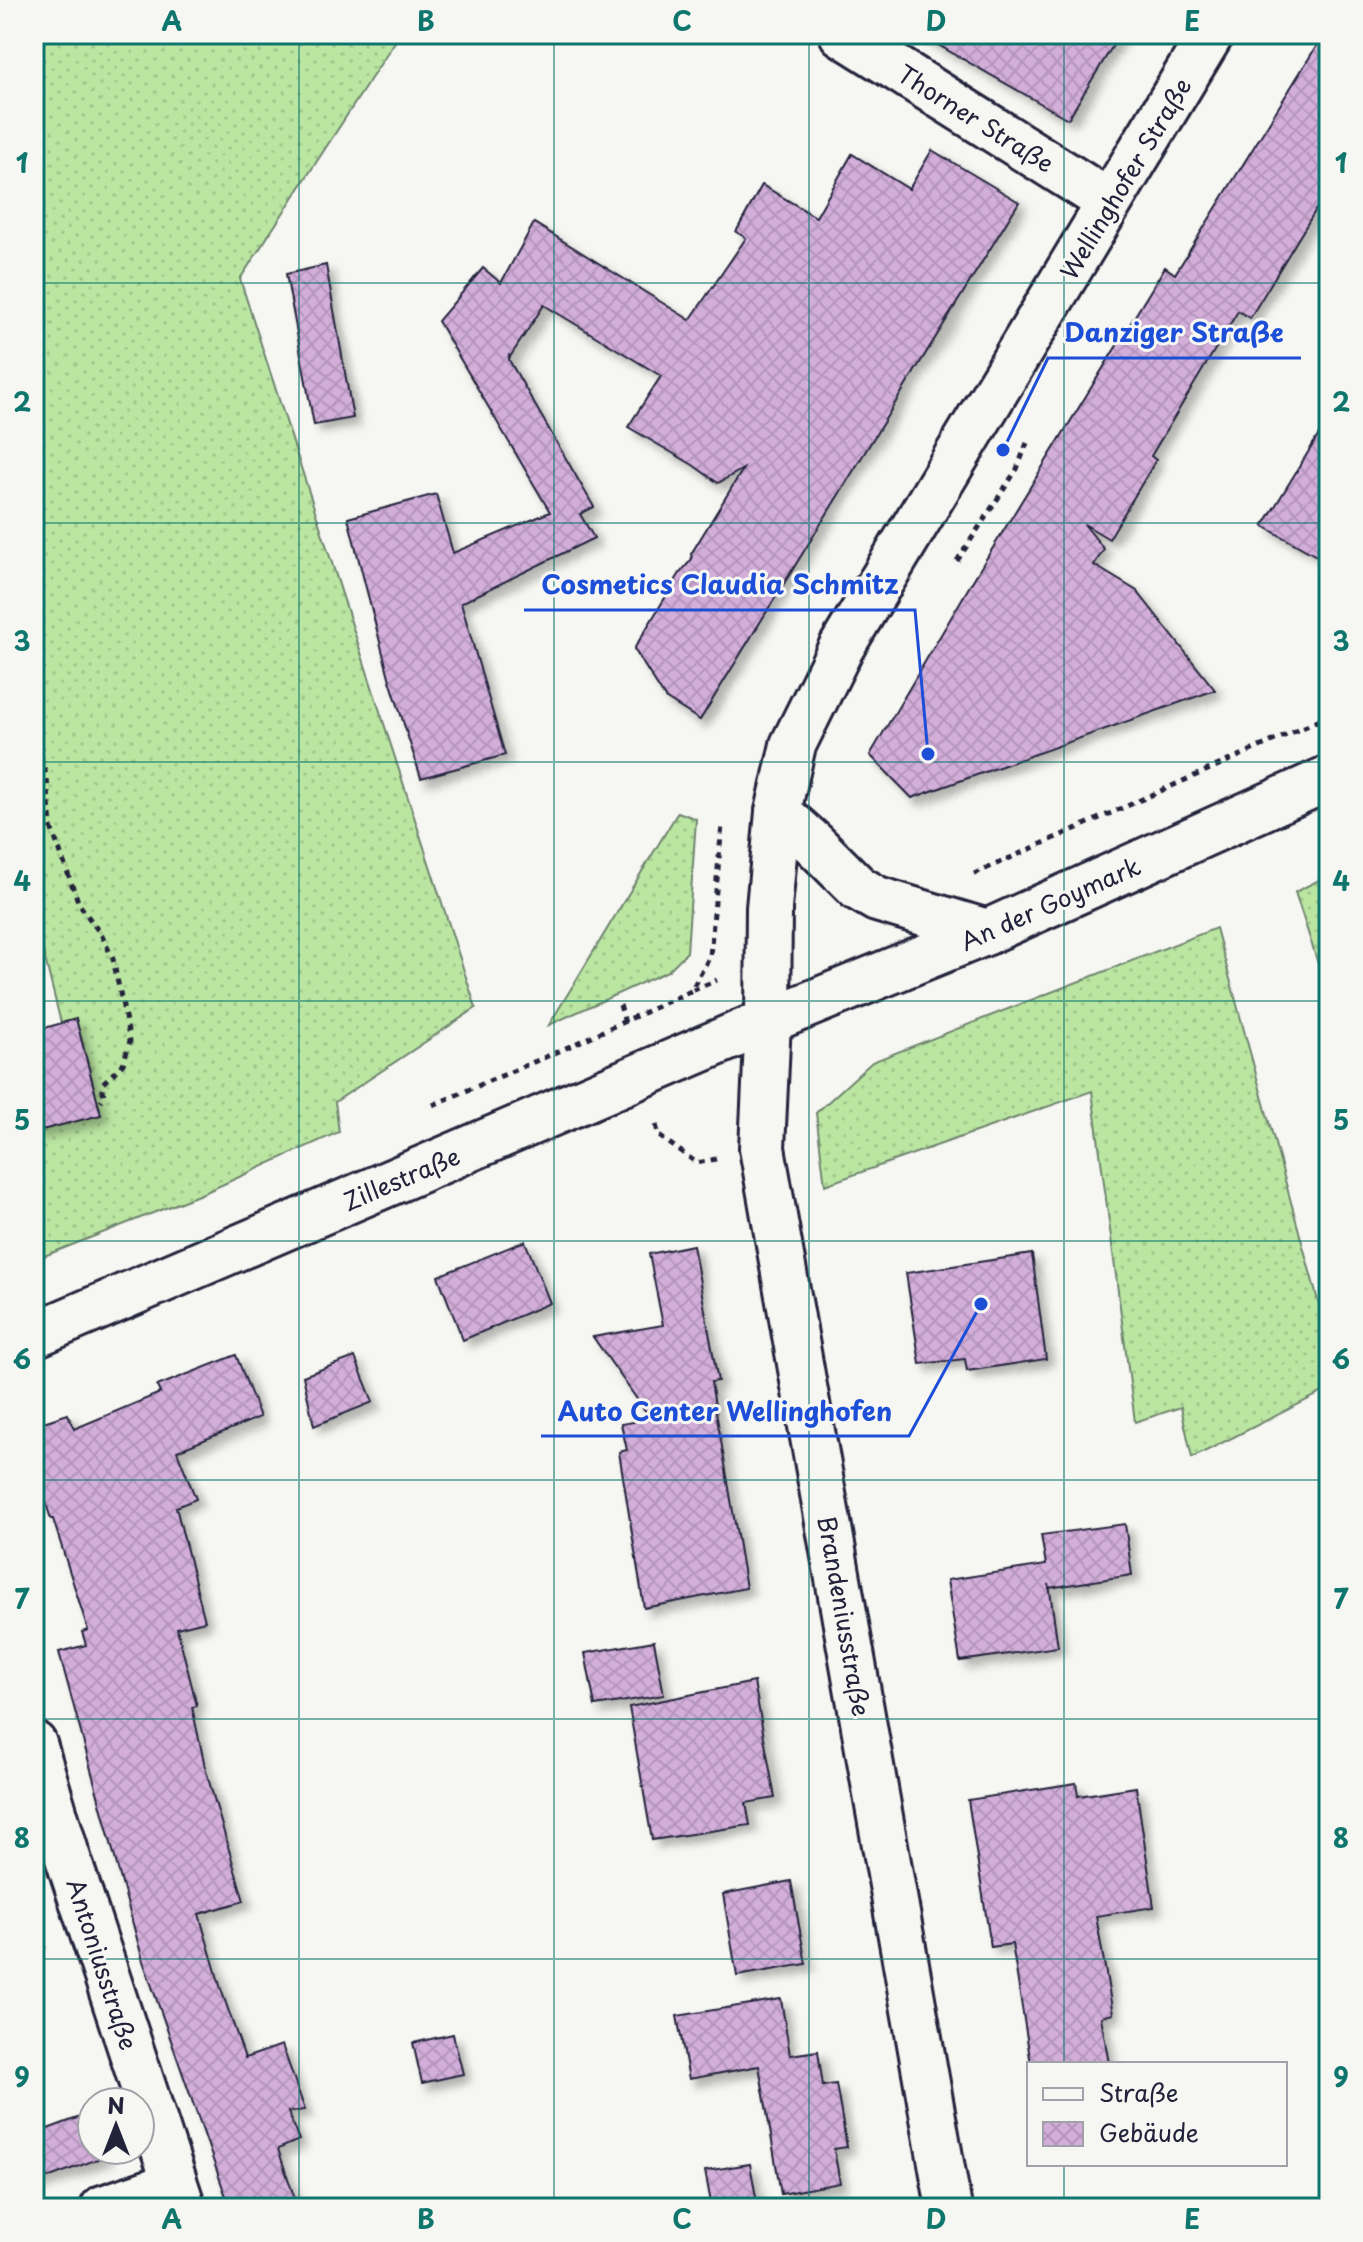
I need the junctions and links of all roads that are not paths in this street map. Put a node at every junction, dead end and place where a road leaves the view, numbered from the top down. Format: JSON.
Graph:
{"nodes":[{"id":1,"x":842,"y":34,"type":"edge"},
{"id":2,"x":1211,"y":34,"type":"edge"},
{"id":3,"x":1109,"y":202,"type":"junction"},
{"id":4,"x":1329,"y":778,"type":"edge"},
{"id":5,"x":778,"y":812,"type":"junction"},
{"id":6,"x":987,"y":932,"type":"junction"},
{"id":7,"x":768,"y":1021,"type":"junction"},
{"id":8,"x":34,"y":1335,"type":"edge"},
{"id":9,"x":34,"y":1744,"type":"edge"},
{"id":10,"x":179,"y":2196,"type":"edge"},
{"id":11,"x":103,"y":2208,"type":"edge"},
{"id":12,"x":949,"y":2208,"type":"edge"}],
"edges":[{"from":1,"to":3,"type":"street","name":"Thorner Straße"},
{"from":2,"to":3,"type":"street","name":"Wellinghofer Straße"},
{"from":3,"to":5,"type":"street","name":"Wellinghofer Straße"},
{"from":4,"to":6,"type":"street","name":"An der Goymark"},
{"from":5,"to":6,"type":"street"},
{"from":5,"to":7,"type":"street","name":"Wellinghofer Straße"},
{"from":6,"to":7,"type":"street","name":"An der Goymark"},
{"from":7,"to":8,"type":"street","name":"Zillestraße"},
{"from":7,"to":12,"type":"street","name":"Brandeniusstraße"},
{"from":9,"to":10,"type":"street","name":"Antoniusstraße"},
{"from":10,"to":11,"type":"street","name":"Antoniusstraße"}]}
